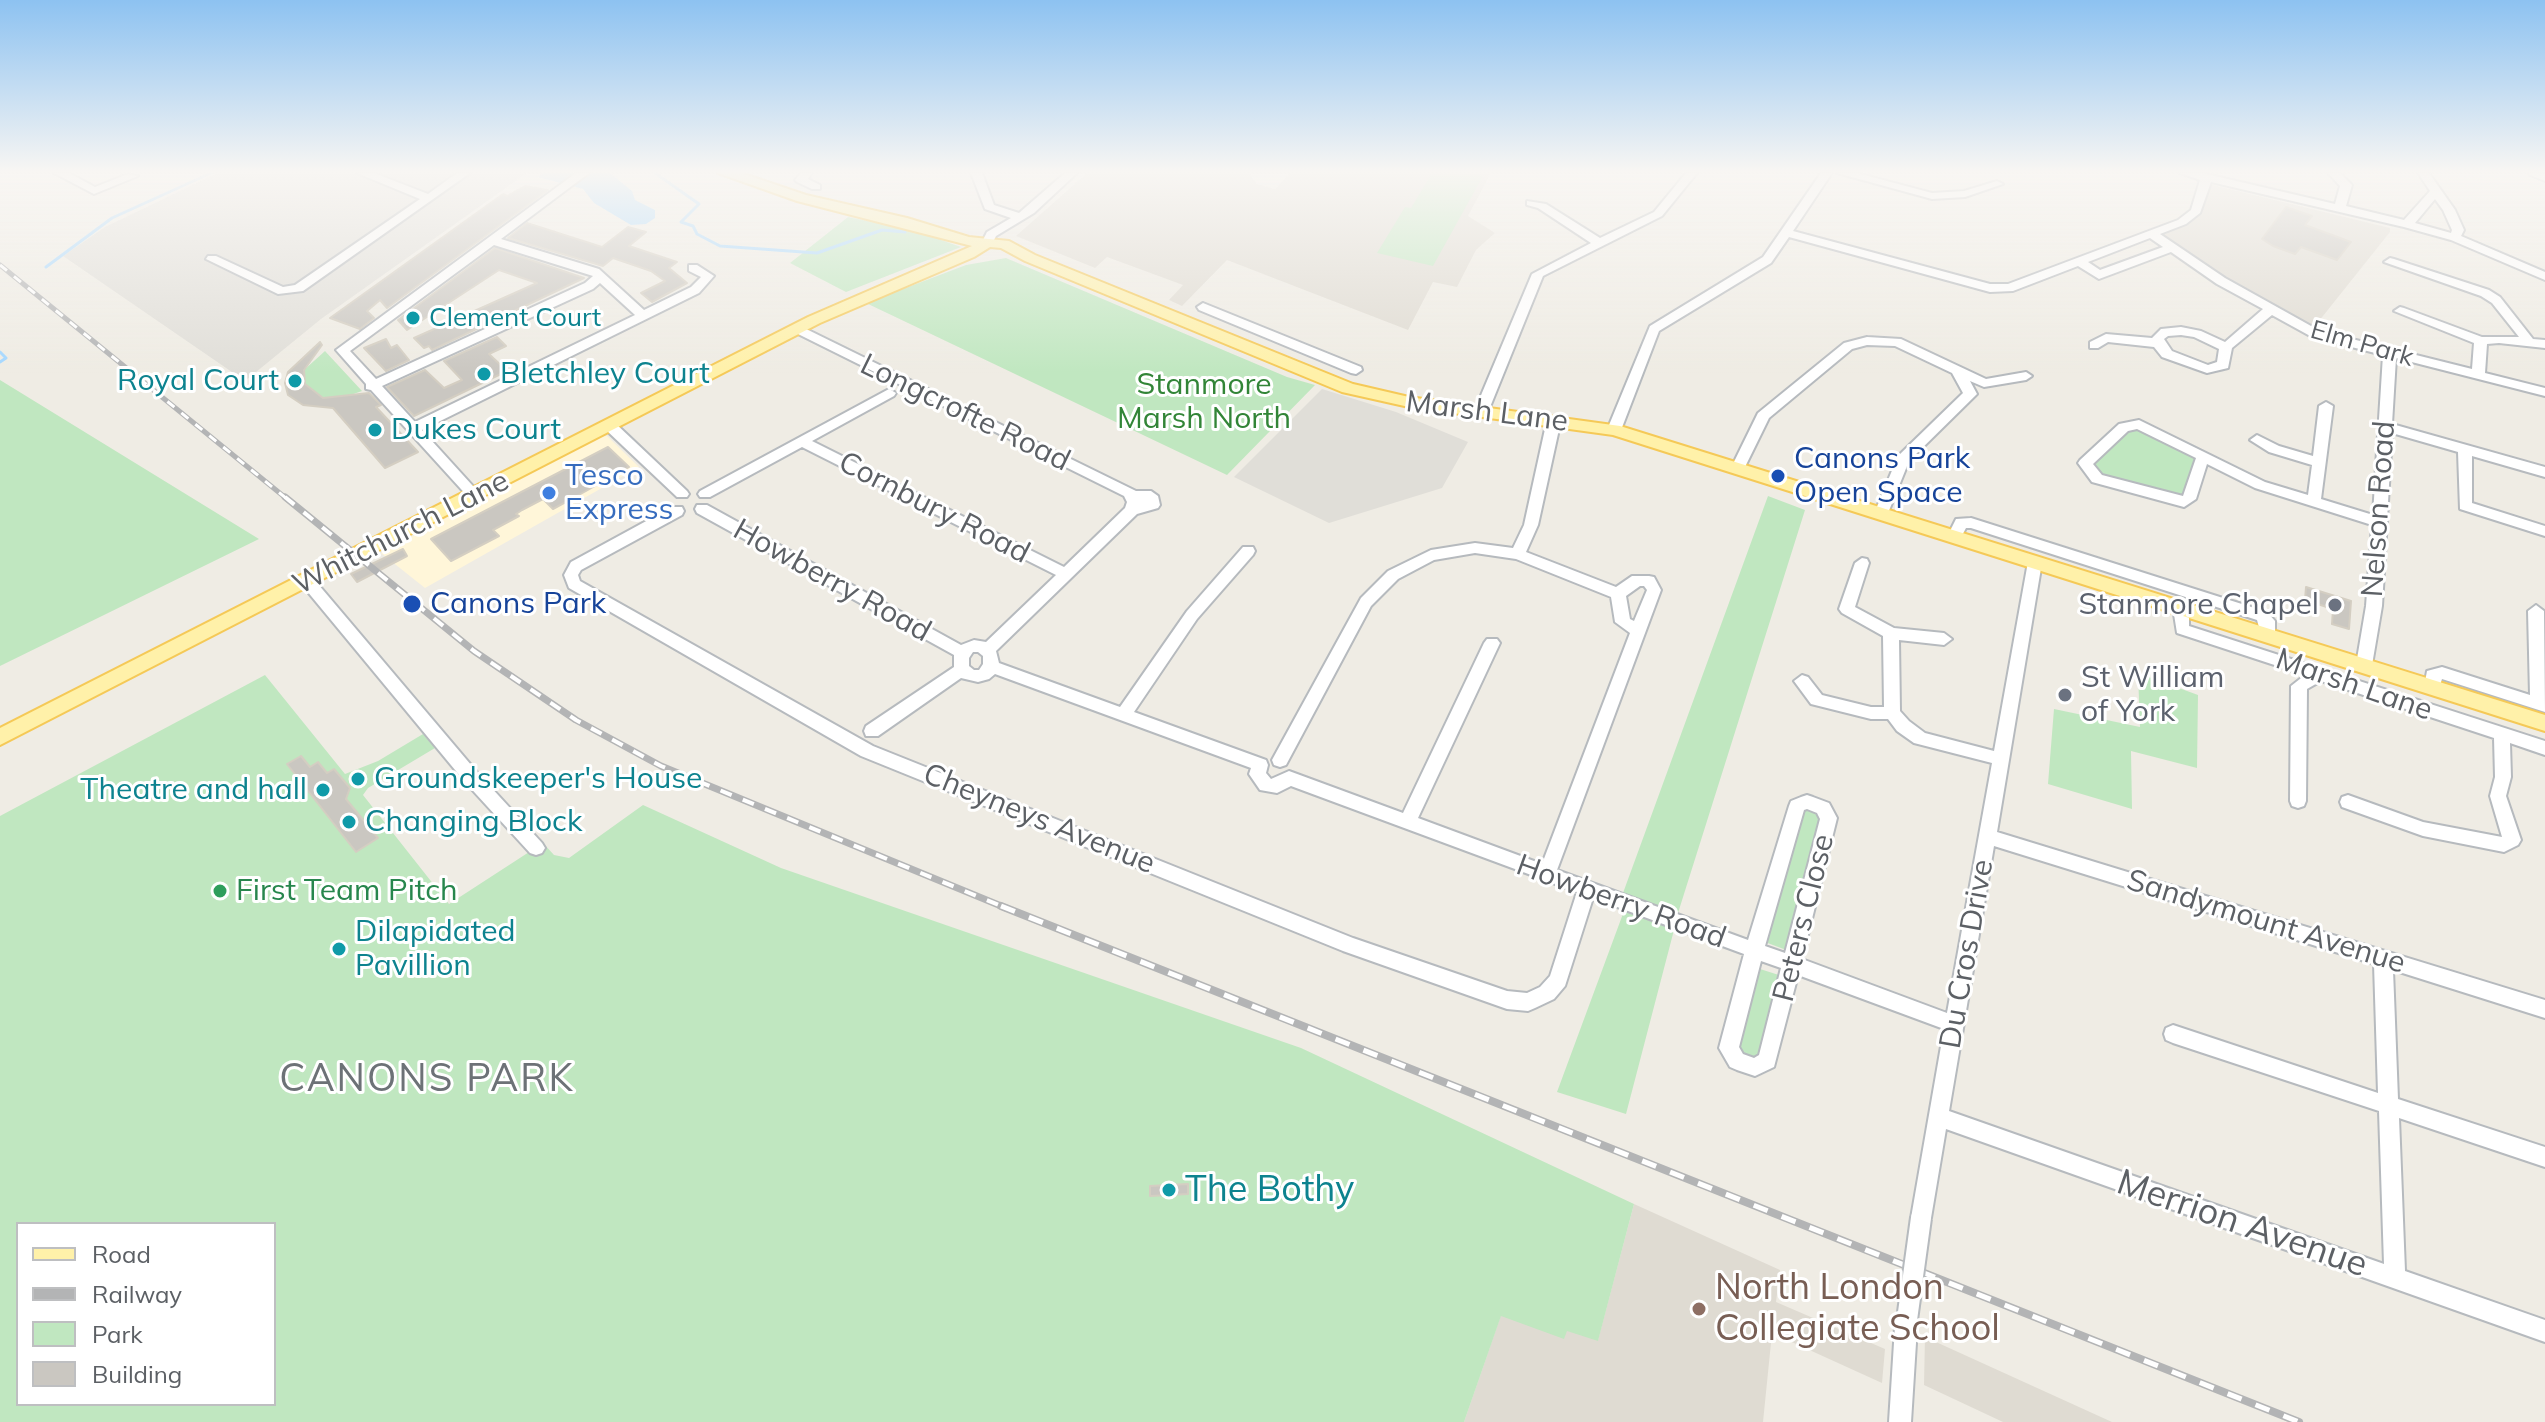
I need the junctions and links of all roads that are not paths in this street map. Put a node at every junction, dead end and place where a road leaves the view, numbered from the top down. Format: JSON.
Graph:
{"nodes":[{"id":1,"x":369,"y":239,"type":"edge"},
{"id":2,"x":963,"y":239,"type":"edge"},
{"id":3,"x":983,"y":239,"type":"edge"},
{"id":4,"x":994,"y":239,"type":"edge"},
{"id":5,"x":1593,"y":239,"type":"edge"},
{"id":6,"x":1606,"y":239,"type":"edge"},
{"id":7,"x":1782,"y":239,"type":"edge"},
{"id":8,"x":1810,"y":239,"type":"edge"},
{"id":9,"x":2141,"y":239,"type":"edge"},
{"id":10,"x":2159,"y":239,"type":"edge"},
{"id":11,"x":2458,"y":239,"type":"edge"},
{"id":12,"x":494,"y":241,"type":"joint"},
{"id":13,"x":988,"y":242,"type":"junction"},
{"id":14,"x":1599,"y":243,"type":"junction"},
{"id":15,"x":2172,"y":248,"type":"junction"},
{"id":16,"x":212,"y":259,"type":"dead end"},
{"id":17,"x":2080,"y":262,"type":"junction"},
{"id":18,"x":2390,"y":262,"type":"dead end"},
{"id":19,"x":693,"y":268,"type":"dead end"},
{"id":20,"x":2545,"y":276,"type":"edge"},
{"id":21,"x":599,"y":277,"type":"junction"},
{"id":22,"x":1203,"y":307,"type":"dead end"},
{"id":23,"x":2271,"y":309,"type":"junction"},
{"id":24,"x":2400,"y":311,"type":"dead end"},
{"id":25,"x":642,"y":315,"type":"junction"},
{"id":26,"x":798,"y":329,"type":"junction"},
{"id":27,"x":1282,"y":339,"type":"junction"},
{"id":28,"x":2481,"y":341,"type":"junction"},
{"id":29,"x":2158,"y":343,"type":"junction"},
{"id":30,"x":2530,"y":343,"type":"junction"},
{"id":31,"x":2545,"y":344,"type":"edge"},
{"id":32,"x":2094,"y":345,"type":"dead end"},
{"id":33,"x":2226,"y":347,"type":"junction"},
{"id":34,"x":2390,"y":353,"type":"junction"},
{"id":35,"x":1262,"y":355,"type":"junction"},
{"id":36,"x":1356,"y":370,"type":"dead end"},
{"id":37,"x":1957,"y":370,"type":"junction"},
{"id":38,"x":2026,"y":376,"type":"dead end"},
{"id":39,"x":2478,"y":376,"type":"junction"},
{"id":40,"x":892,"y":377,"type":"junction"},
{"id":41,"x":1984,"y":383,"type":"junction"},
{"id":42,"x":371,"y":386,"type":"junction"},
{"id":43,"x":916,"y":389,"type":"junction"},
{"id":44,"x":2545,"y":392,"type":"edge"},
{"id":45,"x":889,"y":393,"type":"junction"},
{"id":46,"x":1970,"y":394,"type":"junction"},
{"id":47,"x":2326,"y":406,"type":"dead end"},
{"id":48,"x":1481,"y":412,"type":"junction"},
{"id":49,"x":1554,"y":420,"type":"junction"},
{"id":50,"x":610,"y":426,"type":"junction"},
{"id":51,"x":2384,"y":426,"type":"junction"},
{"id":52,"x":412,"y":429,"type":"junction"},
{"id":53,"x":1614,"y":430,"type":"junction"},
{"id":54,"x":2257,"y":440,"type":"dead end"},
{"id":55,"x":801,"y":441,"type":"junction"},
{"id":56,"x":2465,"y":450,"type":"junction"},
{"id":57,"x":2203,"y":456,"type":"junction"},
{"id":58,"x":2319,"y":462,"type":"junction"},
{"id":59,"x":1738,"y":468,"type":"junction"},
{"id":60,"x":2545,"y":472,"type":"edge"},
{"id":61,"x":682,"y":494,"type":"junction"},
{"id":62,"x":475,"y":496,"type":"junction"},
{"id":63,"x":703,"y":502,"type":"junction"},
{"id":64,"x":2314,"y":502,"type":"junction"},
{"id":65,"x":1133,"y":503,"type":"junction"},
{"id":66,"x":1149,"y":508,"type":"dead end"},
{"id":67,"x":677,"y":511,"type":"junction"},
{"id":68,"x":1881,"y":514,"type":"junction"},
{"id":69,"x":2377,"y":521,"type":"junction"},
{"id":70,"x":2545,"y":531,"type":"edge"},
{"id":71,"x":1954,"y":537,"type":"junction"},
{"id":72,"x":1248,"y":551,"type":"dead end"},
{"id":73,"x":1518,"y":554,"type":"junction"},
{"id":74,"x":2035,"y":562,"type":"junction"},
{"id":75,"x":1862,"y":563,"type":"dead end"},
{"id":76,"x":1066,"y":574,"type":"junction"},
{"id":77,"x":307,"y":581,"type":"junction"},
{"id":78,"x":1618,"y":594,"type":"junction"},
{"id":79,"x":2181,"y":608,"type":"junction"},
{"id":80,"x":2534,"y":610,"type":"edge"},
{"id":81,"x":1638,"y":631,"type":"junction"},
{"id":82,"x":1891,"y":633,"type":"junction"},
{"id":83,"x":2267,"y":634,"type":"junction"},
{"id":84,"x":1944,"y":639,"type":"dead end"},
{"id":85,"x":2287,"y":641,"type":"junction"},
{"id":86,"x":1492,"y":643,"type":"dead end"},
{"id":87,"x":990,"y":658,"type":"junction"},
{"id":88,"x":962,"y":662,"type":"junction"},
{"id":89,"x":2288,"y":662,"type":"junction"},
{"id":90,"x":2364,"y":665,"type":"junction"},
{"id":91,"x":2320,"y":674,"type":"junction"},
{"id":92,"x":1802,"y":681,"type":"dead end"},
{"id":93,"x":2299,"y":686,"type":"junction"},
{"id":94,"x":2432,"y":687,"type":"junction"},
{"id":95,"x":2453,"y":694,"type":"junction"},
{"id":96,"x":1892,"y":713,"type":"junction"},
{"id":97,"x":2541,"y":713,"type":"edge"},
{"id":98,"x":1123,"y":716,"type":"junction"},
{"id":99,"x":2454,"y":718,"type":"junction"},
{"id":100,"x":872,"y":731,"type":"junction"},
{"id":101,"x":2502,"y":734,"type":"junction"},
{"id":102,"x":0,"y":737,"type":"edge"},
{"id":103,"x":842,"y":739,"type":"junction"},
{"id":104,"x":2541,"y":747,"type":"edge"},
{"id":105,"x":867,"y":751,"type":"junction"},
{"id":106,"x":2000,"y":759,"type":"junction"},
{"id":107,"x":1280,"y":760,"type":"junction"},
{"id":108,"x":1260,"y":765,"type":"junction"},
{"id":109,"x":1289,"y":778,"type":"junction"},
{"id":110,"x":2298,"y":801,"type":"dead end"},
{"id":111,"x":2348,"y":802,"type":"dead end"},
{"id":112,"x":1407,"y":823,"type":"junction"},
{"id":113,"x":1987,"y":836,"type":"junction"},
{"id":114,"x":536,"y":848,"type":"dead end"},
{"id":115,"x":1547,"y":874,"type":"junction"},
{"id":116,"x":1587,"y":888,"type":"junction"},
{"id":117,"x":1754,"y":951,"type":"junction"},
{"id":118,"x":2383,"y":959,"type":"junction"},
{"id":119,"x":1792,"y":966,"type":"junction"},
{"id":120,"x":2545,"y":1009,"type":"edge"},
{"id":121,"x":1954,"y":1024,"type":"junction"},
{"id":122,"x":2173,"y":1034,"type":"dead end"},
{"id":123,"x":2388,"y":1105,"type":"junction"},
{"id":124,"x":1938,"y":1116,"type":"junction"},
{"id":125,"x":2545,"y":1157,"type":"edge"},
{"id":126,"x":2395,"y":1278,"type":"junction"},
{"id":127,"x":2545,"y":1331,"type":"edge"},
{"id":128,"x":1900,"y":1422,"type":"edge"}],
"edges":[{"from":1,"to":16,"type":"street"},
{"from":2,"to":13,"type":"main road"},
{"from":3,"to":13,"type":"main road","name":"Marsh Lane"},
{"from":4,"to":13,"type":"street"},
{"from":5,"to":14,"type":"street"},
{"from":6,"to":14,"type":"street"},
{"from":7,"to":53,"type":"street"},
{"from":8,"to":17,"type":"street"},
{"from":9,"to":17,"type":"street"},
{"from":10,"to":15,"type":"street","name":"Elm Park"},
{"from":11,"to":20,"type":"street"},
{"from":12,"to":21,"type":"street"},
{"from":12,"to":42,"type":"street"},
{"from":13,"to":26,"type":"main road","name":"Whitchurch Lane"},
{"from":13,"to":35,"type":"main road","name":"Marsh Lane"},
{"from":14,"to":48,"type":"street"},
{"from":15,"to":17,"type":"street"},
{"from":15,"to":23,"type":"street","name":"Elm Park"},
{"from":18,"to":30,"type":"street"},
{"from":19,"to":25,"type":"street"},
{"from":21,"to":25,"type":"street"},
{"from":21,"to":42,"type":"street"},
{"from":22,"to":27,"type":"street"},
{"from":23,"to":33,"type":"street"},
{"from":23,"to":34,"type":"street","name":"Elm Park"},
{"from":24,"to":28,"type":"street"},
{"from":25,"to":52,"type":"street"},
{"from":26,"to":40,"type":"street","name":"Longcrofte Road"},
{"from":26,"to":50,"type":"main road","name":"Whitchurch Lane"},
{"from":27,"to":35,"type":"street"},
{"from":27,"to":36,"type":"street"},
{"from":28,"to":30,"type":"street"},
{"from":28,"to":39,"type":"street"},
{"from":29,"to":32,"type":"street"},
{"from":29,"to":33,"type":"street"},
{"from":29,"to":33,"type":"street"},
{"from":30,"to":31,"type":"street"},
{"from":34,"to":39,"type":"street","name":"Elm Park"},
{"from":34,"to":51,"type":"street","name":"Nelson Road"},
{"from":35,"to":48,"type":"main road","name":"Marsh Lane"},
{"from":37,"to":41,"type":"street"},
{"from":37,"to":46,"type":"street"},
{"from":37,"to":59,"type":"street"},
{"from":38,"to":41,"type":"street"},
{"from":39,"to":44,"type":"street","name":"Elm Park"},
{"from":40,"to":43,"type":"street","name":"Longcrofte Road"},
{"from":40,"to":45,"type":"street"},
{"from":41,"to":46,"type":"street"},
{"from":42,"to":52,"type":"street"},
{"from":43,"to":45,"type":"street"},
{"from":43,"to":65,"type":"street","name":"Longcrofte Road"},
{"from":45,"to":55,"type":"street"},
{"from":46,"to":68,"type":"street"},
{"from":47,"to":58,"type":"street"},
{"from":48,"to":49,"type":"main road","name":"Marsh Lane"},
{"from":49,"to":53,"type":"main road","name":"Marsh Lane"},
{"from":49,"to":73,"type":"street"},
{"from":50,"to":61,"type":"street"},
{"from":50,"to":62,"type":"main road","name":"Whitchurch Lane"},
{"from":51,"to":56,"type":"street"},
{"from":51,"to":69,"type":"street","name":"Nelson Road"},
{"from":52,"to":62,"type":"street"},
{"from":53,"to":59,"type":"main road","name":"Marsh Lane"},
{"from":54,"to":58,"type":"street"},
{"from":55,"to":63,"type":"street"},
{"from":55,"to":76,"type":"street","name":"Cornbury Road"},
{"from":56,"to":60,"type":"street"},
{"from":56,"to":70,"type":"street"},
{"from":57,"to":57,"type":"street"},
{"from":57,"to":64,"type":"street"},
{"from":58,"to":64,"type":"street"},
{"from":59,"to":68,"type":"main road","name":"Marsh Lane"},
{"from":61,"to":63,"type":"street"},
{"from":61,"to":67,"type":"street"},
{"from":62,"to":77,"type":"main road","name":"Whitchurch Lane"},
{"from":63,"to":67,"type":"street"},
{"from":63,"to":88,"type":"street","name":"Howberry Road"},
{"from":64,"to":69,"type":"street"},
{"from":65,"to":66,"type":"street"},
{"from":65,"to":76,"type":"street"},
{"from":67,"to":103,"type":"street","name":"Cheyneys Avenue"},
{"from":68,"to":71,"type":"main road","name":"Marsh Lane"},
{"from":69,"to":90,"type":"street","name":"Nelson Road"},
{"from":71,"to":74,"type":"main road","name":"Marsh Lane"},
{"from":71,"to":83,"type":"street","name":"Marsh Lane"},
{"from":72,"to":98,"type":"street"},
{"from":73,"to":78,"type":"street"},
{"from":73,"to":107,"type":"street"},
{"from":74,"to":79,"type":"main road","name":"Marsh Lane"},
{"from":74,"to":106,"type":"street","name":"Du Cros Drive"},
{"from":75,"to":82,"type":"street"},
{"from":76,"to":87,"type":"street"},
{"from":77,"to":102,"type":"main road","name":"Whitchurch Lane"},
{"from":77,"to":114,"type":"street"},
{"from":78,"to":81,"type":"street"},
{"from":78,"to":81,"type":"street"},
{"from":79,"to":83,"type":"main road","name":"Marsh Lane"},
{"from":79,"to":89,"type":"street","name":"Marsh Lane"},
{"from":80,"to":97,"type":"street"},
{"from":81,"to":115,"type":"street"},
{"from":82,"to":84,"type":"street"},
{"from":82,"to":96,"type":"street"},
{"from":83,"to":85,"type":"main road","name":"Marsh Lane"},
{"from":85,"to":89,"type":"street"},
{"from":85,"to":90,"type":"main road","name":"Marsh Lane"},
{"from":86,"to":112,"type":"street"},
{"from":87,"to":88,"type":"street"},
{"from":87,"to":88,"type":"street"},
{"from":87,"to":98,"type":"street"},
{"from":88,"to":100,"type":"street"},
{"from":89,"to":91,"type":"street","name":"Marsh Lane"},
{"from":89,"to":93,"type":"street"},
{"from":90,"to":94,"type":"main road","name":"Marsh Lane"},
{"from":91,"to":93,"type":"street"},
{"from":91,"to":99,"type":"street","name":"Marsh Lane"},
{"from":92,"to":96,"type":"street"},
{"from":93,"to":110,"type":"street"},
{"from":94,"to":95,"type":"main road","name":"Marsh Lane"},
{"from":94,"to":97,"type":"street"},
{"from":95,"to":97,"type":"main road","name":"Marsh Lane"},
{"from":95,"to":99,"type":"street"},
{"from":96,"to":106,"type":"street"},
{"from":97,"to":104,"type":"street"},
{"from":98,"to":108,"type":"street"},
{"from":99,"to":101,"type":"street","name":"Marsh Lane"},
{"from":100,"to":103,"type":"street"},
{"from":100,"to":105,"type":"street"},
{"from":101,"to":104,"type":"street","name":"Marsh Lane"},
{"from":101,"to":111,"type":"street"},
{"from":103,"to":105,"type":"street","name":"Cheyneys Avenue"},
{"from":105,"to":116,"type":"street","name":"Cheyneys Avenue"},
{"from":106,"to":113,"type":"street","name":"Du Cros Drive"},
{"from":107,"to":108,"type":"street"},
{"from":107,"to":109,"type":"street"},
{"from":108,"to":109,"type":"street"},
{"from":109,"to":112,"type":"street","name":"Howberry Road"},
{"from":112,"to":115,"type":"street","name":"Howberry Road"},
{"from":113,"to":118,"type":"street","name":"Sandymount Avenue"},
{"from":113,"to":121,"type":"street","name":"Du Cros Drive"},
{"from":115,"to":116,"type":"street","name":"Howberry Road"},
{"from":116,"to":117,"type":"street","name":"Howberry Road"},
{"from":117,"to":119,"type":"street","name":"Howberry Road"},
{"from":117,"to":119,"type":"street","name":"Peters Close"},
{"from":117,"to":119,"type":"street","name":"Peters Close"},
{"from":118,"to":120,"type":"street","name":"Sandymount Avenue"},
{"from":118,"to":123,"type":"street"},
{"from":119,"to":121,"type":"street","name":"Howberry Road"},
{"from":121,"to":124,"type":"street","name":"Du Cros Drive"},
{"from":122,"to":123,"type":"street"},
{"from":123,"to":125,"type":"street"},
{"from":123,"to":126,"type":"street"},
{"from":124,"to":126,"type":"street","name":"Merrion Avenue"},
{"from":124,"to":128,"type":"street","name":"Du Cros Drive","bridge":true},
{"from":126,"to":127,"type":"street","name":"Merrion Avenue"}]}
